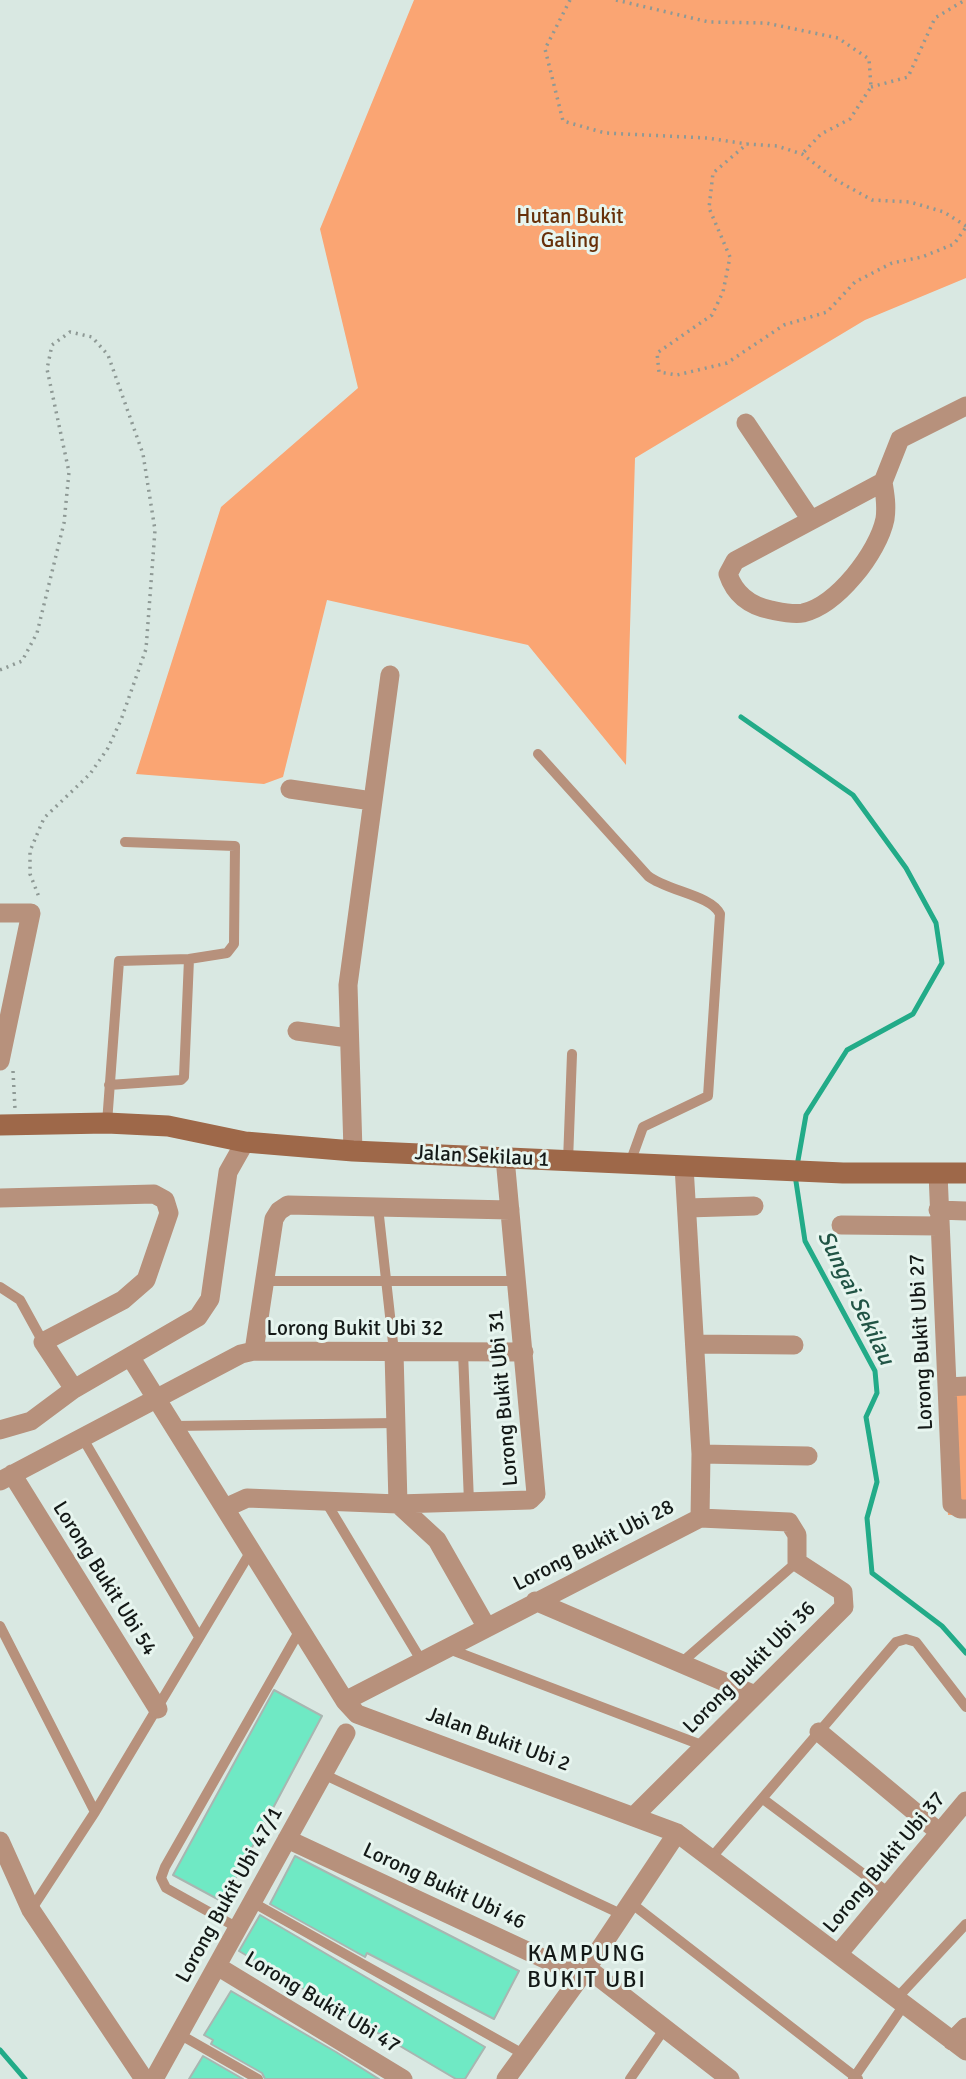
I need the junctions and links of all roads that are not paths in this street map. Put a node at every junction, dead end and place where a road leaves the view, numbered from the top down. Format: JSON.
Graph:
{"nodes":[{"id":1,"x":966,"y":406,"type":"edge"},
{"id":2,"x":746,"y":423,"type":"dead end"},
{"id":3,"x":883,"y":482,"type":"junction"},
{"id":4,"x":811,"y":520,"type":"junction"},
{"id":5,"x":390,"y":676,"type":"dead end"},
{"id":6,"x":538,"y":754,"type":"dead end"},
{"id":7,"x":290,"y":789,"type":"dead end"},
{"id":8,"x":372,"y":801,"type":"junction"},
{"id":9,"x":125,"y":842,"type":"dead end"},
{"id":10,"x":0,"y":913,"type":"edge"},
{"id":11,"x":189,"y":959,"type":"junction"},
{"id":12,"x":297,"y":1031,"type":"dead end"},
{"id":13,"x":348,"y":1038,"type":"junction"},
{"id":14,"x":572,"y":1054,"type":"dead end"},
{"id":15,"x":6,"y":1063,"type":"edge"},
{"id":16,"x":109,"y":1085,"type":"junction"},
{"id":17,"x":107,"y":1123,"type":"junction"},
{"id":18,"x":8,"y":1125,"type":"edge"},
{"id":19,"x":245,"y":1142,"type":"junction"},
{"id":20,"x":353,"y":1151,"type":"junction"},
{"id":21,"x":505,"y":1158,"type":"junction"},
{"id":22,"x":568,"y":1161,"type":"junction"},
{"id":23,"x":630,"y":1164,"type":"junction"},
{"id":24,"x":684,"y":1166,"type":"junction"},
{"id":25,"x":938,"y":1172,"type":"junction"},
{"id":26,"x":966,"y":1173,"type":"edge"},
{"id":27,"x":0,"y":1198,"type":"edge"},
{"id":28,"x":754,"y":1206,"type":"dead end"},
{"id":29,"x":378,"y":1207,"type":"junction"},
{"id":30,"x":687,"y":1208,"type":"junction"},
{"id":31,"x":510,"y":1210,"type":"junction"},
{"id":32,"x":966,"y":1210,"type":"edge"},
{"id":33,"x":939,"y":1218,"type":"junction"},
{"id":34,"x":841,"y":1225,"type":"dead end"},
{"id":35,"x":265,"y":1281,"type":"junction"},
{"id":36,"x":386,"y":1281,"type":"junction"},
{"id":37,"x":517,"y":1281,"type":"junction"},
{"id":38,"x":0,"y":1287,"type":"edge"},
{"id":39,"x":43,"y":1342,"type":"junction"},
{"id":40,"x":695,"y":1344,"type":"junction"},
{"id":41,"x":794,"y":1345,"type":"dead end"},
{"id":42,"x":254,"y":1351,"type":"junction"},
{"id":43,"x":394,"y":1352,"type":"junction"},
{"id":44,"x":463,"y":1352,"type":"junction"},
{"id":45,"x":524,"y":1352,"type":"junction"},
{"id":46,"x":131,"y":1358,"type":"junction"},
{"id":47,"x":957,"y":1387,"type":"edge"},
{"id":48,"x":74,"y":1389,"type":"junction"},
{"id":49,"x":155,"y":1397,"type":"junction"},
{"id":50,"x":396,"y":1423,"type":"junction"},
{"id":51,"x":173,"y":1426,"type":"junction"},
{"id":52,"x":0,"y":1430,"type":"edge"},
{"id":53,"x":82,"y":1436,"type":"junction"},
{"id":54,"x":701,"y":1454,"type":"junction"},
{"id":55,"x":808,"y":1456,"type":"dead end"},
{"id":56,"x":6,"y":1477,"type":"edge"},
{"id":57,"x":326,"y":1502,"type":"junction"},
{"id":58,"x":469,"y":1502,"type":"junction"},
{"id":59,"x":398,"y":1504,"type":"junction"},
{"id":60,"x":225,"y":1508,"type":"junction"},
{"id":61,"x":961,"y":1508,"type":"edge"},
{"id":62,"x":701,"y":1518,"type":"junction"},
{"id":63,"x":251,"y":1550,"type":"junction"},
{"id":64,"x":797,"y":1562,"type":"junction"},
{"id":65,"x":535,"y":1601,"type":"junction"},
{"id":66,"x":0,"y":1626,"type":"edge"},
{"id":67,"x":486,"y":1626,"type":"junction"},
{"id":68,"x":300,"y":1630,"type":"junction"},
{"id":69,"x":199,"y":1637,"type":"junction"},
{"id":70,"x":446,"y":1648,"type":"junction"},
{"id":71,"x":421,"y":1660,"type":"junction"},
{"id":72,"x":681,"y":1663,"type":"junction"},
{"id":73,"x":755,"y":1695,"type":"junction"},
{"id":74,"x":345,"y":1701,"type":"junction"},
{"id":75,"x":966,"y":1707,"type":"edge"},
{"id":76,"x":158,"y":1709,"type":"junction"},
{"id":77,"x":819,"y":1732,"type":"junction"},
{"id":78,"x":346,"y":1733,"type":"dead end"},
{"id":79,"x":704,"y":1746,"type":"junction"},
{"id":80,"x":323,"y":1774,"type":"junction"},
{"id":81,"x":763,"y":1799,"type":"junction"},
{"id":82,"x":966,"y":1801,"type":"edge"},
{"id":83,"x":94,"y":1812,"type":"junction"},
{"id":84,"x":635,"y":1815,"type":"junction"},
{"id":85,"x":939,"y":1832,"type":"junction"},
{"id":86,"x":677,"y":1833,"type":"junction"},
{"id":87,"x":287,"y":1839,"type":"junction"},
{"id":88,"x":0,"y":1841,"type":"edge"},
{"id":89,"x":712,"y":1857,"type":"junction"},
{"id":90,"x":889,"y":1893,"type":"junction"},
{"id":91,"x":252,"y":1902,"type":"junction"},
{"id":92,"x":627,"y":1909,"type":"junction"},
{"id":93,"x":30,"y":1910,"type":"junction"},
{"id":94,"x":966,"y":1924,"type":"edge"},
{"id":95,"x":237,"y":1928,"type":"junction"},
{"id":96,"x":839,"y":1953,"type":"junction"},
{"id":97,"x":217,"y":1966,"type":"junction"},
{"id":98,"x":584,"y":1972,"type":"junction"},
{"id":99,"x":900,"y":2002,"type":"junction"},
{"id":100,"x":665,"y":2028,"type":"junction"},
{"id":101,"x":178,"y":2035,"type":"junction"},
{"id":102,"x":962,"y":2040,"type":"edge"},
{"id":103,"x":525,"y":2055,"type":"junction"},
{"id":104,"x":855,"y":2078,"type":"edge"},
{"id":105,"x":144,"y":2079,"type":"edge"},
{"id":106,"x":154,"y":2079,"type":"edge"},
{"id":107,"x":258,"y":2079,"type":"edge"},
{"id":108,"x":403,"y":2079,"type":"edge"},
{"id":109,"x":506,"y":2079,"type":"edge"},
{"id":110,"x":630,"y":2079,"type":"edge"},
{"id":111,"x":730,"y":2079,"type":"edge"}],
"edges":[{"from":1,"to":3,"type":"street"},
{"from":2,"to":4,"type":"street"},
{"from":3,"to":4,"type":"street"},
{"from":3,"to":4,"type":"street"},
{"from":5,"to":8,"type":"street"},
{"from":6,"to":23,"type":"lane"},
{"from":7,"to":8,"type":"street"},
{"from":8,"to":13,"type":"street"},
{"from":9,"to":11,"type":"lane"},
{"from":10,"to":15,"type":"street"},
{"from":11,"to":16,"type":"lane"},
{"from":11,"to":16,"type":"lane"},
{"from":12,"to":13,"type":"street"},
{"from":13,"to":20,"type":"street"},
{"from":14,"to":22,"type":"lane"},
{"from":16,"to":17,"type":"lane"},
{"from":17,"to":18,"type":"street","name":"Jalan Sekilau 1"},
{"from":17,"to":19,"type":"street","name":"Jalan Sekilau 1"},
{"from":19,"to":20,"type":"street","name":"Jalan Sekilau 1"},
{"from":19,"to":46,"type":"street"},
{"from":20,"to":21,"type":"street","name":"Jalan Sekilau 1"},
{"from":21,"to":22,"type":"street","name":"Jalan Sekilau 1"},
{"from":21,"to":31,"type":"street","name":"Lorong Bukit Ubi 31"},
{"from":22,"to":23,"type":"street","name":"Jalan Sekilau 1"},
{"from":23,"to":24,"type":"street","name":"Jalan Sekilau 1"},
{"from":24,"to":25,"type":"street","name":"Jalan Sekilau 1"},
{"from":24,"to":30,"type":"street","name":"Lorong Bukit Ubi 28"},
{"from":25,"to":26,"type":"street","name":"Jalan Sekilau 1"},
{"from":25,"to":33,"type":"street","name":"Lorong Bukit Ubi 27"},
{"from":27,"to":39,"type":"street"},
{"from":28,"to":30,"type":"street"},
{"from":29,"to":31,"type":"street"},
{"from":29,"to":35,"type":"street"},
{"from":29,"to":36,"type":"lane"},
{"from":30,"to":40,"type":"street","name":"Lorong Bukit Ubi 28"},
{"from":31,"to":37,"type":"street","name":"Lorong Bukit Ubi 31"},
{"from":32,"to":33,"type":"street"},
{"from":33,"to":34,"type":"street"},
{"from":33,"to":47,"type":"street","name":"Lorong Bukit Ubi 27"},
{"from":35,"to":36,"type":"lane"},
{"from":35,"to":42,"type":"street"},
{"from":36,"to":37,"type":"lane"},
{"from":36,"to":43,"type":"lane"},
{"from":37,"to":45,"type":"street","name":"Lorong Bukit Ubi 31"},
{"from":38,"to":39,"type":"lane"},
{"from":39,"to":48,"type":"street"},
{"from":40,"to":41,"type":"street"},
{"from":40,"to":54,"type":"street","name":"Lorong Bukit Ubi 28"},
{"from":42,"to":43,"type":"street","name":"Lorong Bukit Ubi 32"},
{"from":42,"to":49,"type":"street","name":"Lorong Bukit Ubi 32"},
{"from":43,"to":44,"type":"street","name":"Lorong Bukit Ubi 32"},
{"from":43,"to":50,"type":"street"},
{"from":44,"to":45,"type":"street","name":"Lorong Bukit Ubi 32"},
{"from":44,"to":58,"type":"lane"},
{"from":45,"to":58,"type":"street","name":"Lorong Bukit Ubi 31"},
{"from":46,"to":48,"type":"street"},
{"from":46,"to":49,"type":"street","name":"Jalan Bukit Ubi 2"},
{"from":47,"to":61,"type":"street","name":"Lorong Bukit Ubi 27"},
{"from":48,"to":52,"type":"street"},
{"from":49,"to":51,"type":"street","name":"Jalan Bukit Ubi 2"},
{"from":49,"to":53,"type":"street","name":"Lorong Bukit Ubi 32"},
{"from":50,"to":51,"type":"lane"},
{"from":50,"to":59,"type":"street"},
{"from":51,"to":60,"type":"street","name":"Jalan Bukit Ubi 2"},
{"from":53,"to":56,"type":"street","name":"Lorong Bukit Ubi 32"},
{"from":53,"to":69,"type":"lane"},
{"from":54,"to":55,"type":"street"},
{"from":54,"to":62,"type":"street","name":"Lorong Bukit Ubi 28"},
{"from":56,"to":76,"type":"street","name":"Lorong Bukit Ubi 54"},
{"from":57,"to":59,"type":"street","name":"Lorong Bukit Ubi 31"},
{"from":57,"to":60,"type":"street","name":"Lorong Bukit Ubi 31"},
{"from":57,"to":71,"type":"lane"},
{"from":58,"to":59,"type":"street","name":"Lorong Bukit Ubi 31"},
{"from":59,"to":67,"type":"street"},
{"from":60,"to":63,"type":"street","name":"Jalan Bukit Ubi 2"},
{"from":62,"to":64,"type":"street"},
{"from":62,"to":65,"type":"street","name":"Lorong Bukit Ubi 28"},
{"from":63,"to":68,"type":"street","name":"Jalan Bukit Ubi 2"},
{"from":63,"to":69,"type":"lane"},
{"from":64,"to":72,"type":"lane"},
{"from":64,"to":73,"type":"street","name":"Lorong Bukit Ubi 36"},
{"from":65,"to":67,"type":"street","name":"Lorong Bukit Ubi 28"},
{"from":65,"to":72,"type":"street"},
{"from":66,"to":83,"type":"lane"},
{"from":67,"to":70,"type":"street","name":"Lorong Bukit Ubi 28"},
{"from":68,"to":74,"type":"street","name":"Jalan Bukit Ubi 2"},
{"from":68,"to":95,"type":"lane"},
{"from":69,"to":76,"type":"lane"},
{"from":70,"to":71,"type":"street","name":"Lorong Bukit Ubi 28"},
{"from":70,"to":79,"type":"lane"},
{"from":71,"to":74,"type":"street","name":"Lorong Bukit Ubi 28"},
{"from":72,"to":73,"type":"street"},
{"from":73,"to":79,"type":"street","name":"Lorong Bukit Ubi 36"},
{"from":74,"to":84,"type":"street","name":"Jalan Bukit Ubi 2"},
{"from":75,"to":77,"type":"lane"},
{"from":76,"to":83,"type":"lane"},
{"from":77,"to":81,"type":"lane"},
{"from":77,"to":85,"type":"street"},
{"from":78,"to":80,"type":"street","name":"Lorong Bukit Ubi 47/1"},
{"from":79,"to":84,"type":"street","name":"Lorong Bukit Ubi 36"},
{"from":80,"to":87,"type":"street","name":"Lorong Bukit Ubi 47/1"},
{"from":80,"to":92,"type":"lane"},
{"from":81,"to":89,"type":"lane"},
{"from":81,"to":90,"type":"lane"},
{"from":82,"to":85,"type":"street","name":"Lorong Bukit Ubi 37"},
{"from":83,"to":93,"type":"lane"},
{"from":84,"to":86,"type":"street","name":"Jalan Bukit Ubi 2"},
{"from":85,"to":90,"type":"street","name":"Lorong Bukit Ubi 37"},
{"from":86,"to":89,"type":"street","name":"Jalan Bukit Ubi 2"},
{"from":86,"to":92,"type":"street"},
{"from":87,"to":91,"type":"street","name":"Lorong Bukit Ubi 47/1"},
{"from":87,"to":98,"type":"street","name":"Lorong Bukit Ubi 46"},
{"from":88,"to":93,"type":"street"},
{"from":89,"to":96,"type":"street","name":"Jalan Bukit Ubi 2"},
{"from":90,"to":96,"type":"street","name":"Lorong Bukit Ubi 37"},
{"from":91,"to":95,"type":"street","name":"Lorong Bukit Ubi 47/1"},
{"from":91,"to":103,"type":"lane"},
{"from":92,"to":98,"type":"street"},
{"from":92,"to":104,"type":"lane"},
{"from":93,"to":105,"type":"street"},
{"from":94,"to":99,"type":"lane"},
{"from":95,"to":97,"type":"street","name":"Lorong Bukit Ubi 47/1"},
{"from":96,"to":99,"type":"street","name":"Jalan Bukit Ubi 2"},
{"from":97,"to":101,"type":"street","name":"Lorong Bukit Ubi 47/1"},
{"from":97,"to":108,"type":"street","name":"Lorong Bukit Ubi 47"},
{"from":98,"to":100,"type":"street","name":"Lorong Bukit Ubi 46"},
{"from":98,"to":103,"type":"street"},
{"from":99,"to":102,"type":"street","name":"Jalan Bukit Ubi 2"},
{"from":99,"to":104,"type":"lane"},
{"from":100,"to":110,"type":"lane"},
{"from":100,"to":111,"type":"street","name":"Lorong Bukit Ubi 46"},
{"from":101,"to":106,"type":"street","name":"Lorong Bukit Ubi 47/1"},
{"from":101,"to":107,"type":"lane"},
{"from":103,"to":109,"type":"street"}]}
